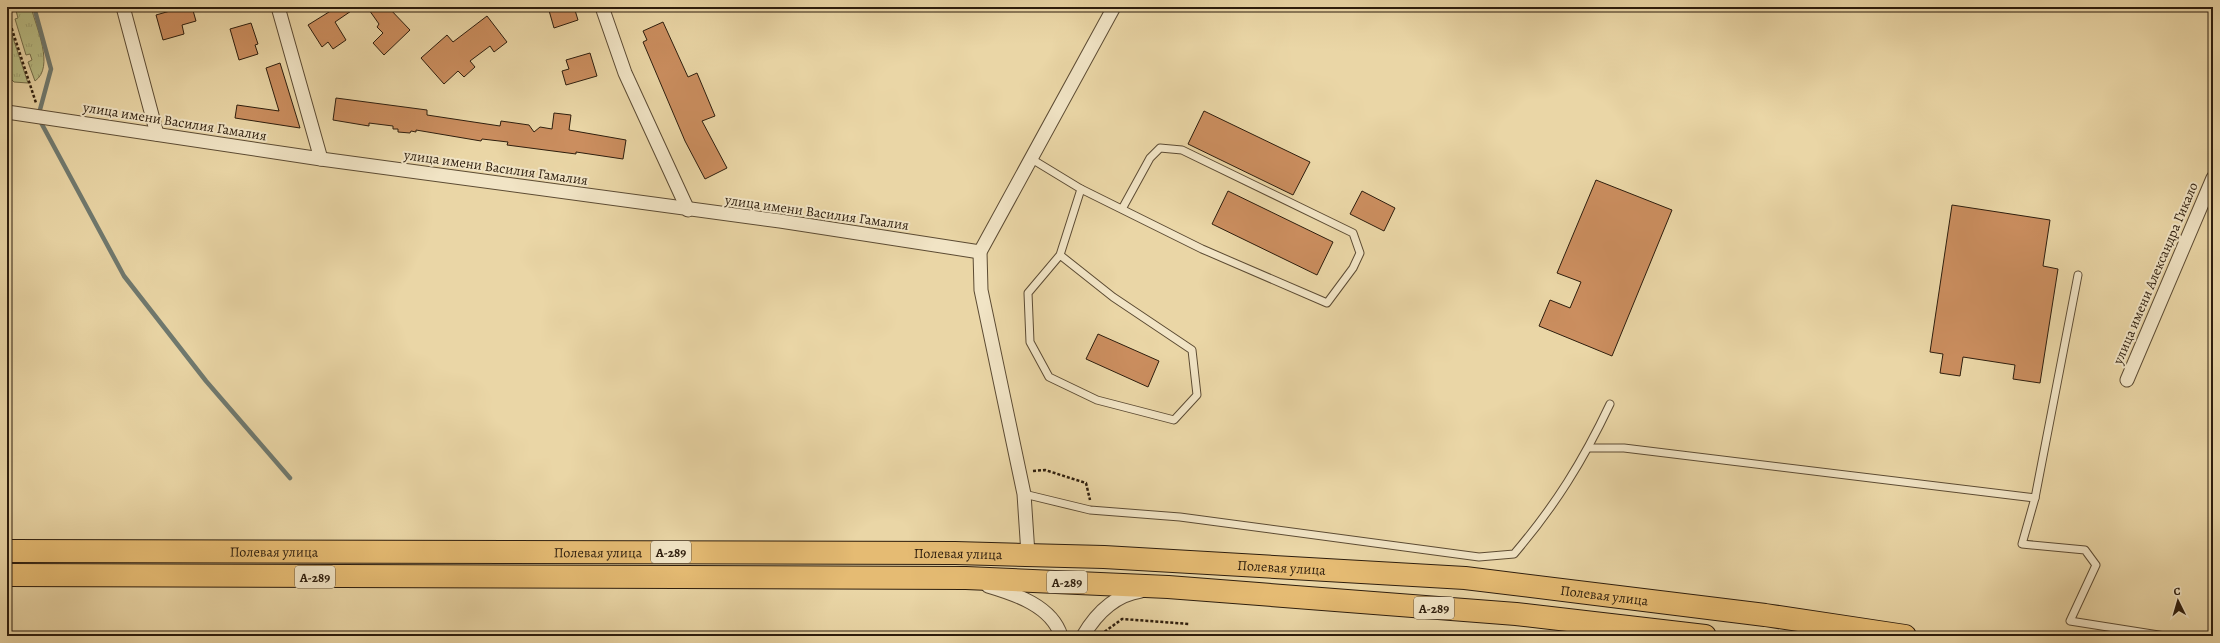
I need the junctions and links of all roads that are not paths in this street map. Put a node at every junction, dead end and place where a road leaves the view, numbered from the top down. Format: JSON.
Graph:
{"nodes":[{"id":1,"x":123,"y":7,"type":"edge"},
{"id":2,"x":278,"y":7,"type":"edge"},
{"id":3,"x":602,"y":7,"type":"edge"},
{"id":4,"x":1114,"y":7,"type":"edge"},
{"id":5,"x":7,"y":112,"type":"edge"},
{"id":6,"x":157,"y":134,"type":"junction"},
{"id":7,"x":1030,"y":158,"type":"junction"},
{"id":8,"x":321,"y":159,"type":"junction"},
{"id":9,"x":2213,"y":178,"type":"edge"},
{"id":10,"x":1081,"y":189,"type":"junction"},
{"id":11,"x":1122,"y":209,"type":"junction"},
{"id":12,"x":688,"y":210,"type":"junction"},
{"id":13,"x":980,"y":252,"type":"junction"},
{"id":14,"x":1060,"y":255,"type":"junction"},
{"id":15,"x":2078,"y":275,"type":"dead end"},
{"id":16,"x":2127,"y":380,"type":"dead end"},
{"id":17,"x":1610,"y":404,"type":"dead end"},
{"id":18,"x":1589,"y":448,"type":"junction"},
{"id":19,"x":1024,"y":494,"type":"junction"},
{"id":20,"x":2035,"y":498,"type":"junction"},
{"id":21,"x":7,"y":551,"type":"edge"},
{"id":22,"x":1028,"y":554,"type":"junction"},
{"id":23,"x":7,"y":575,"type":"edge"},
{"id":24,"x":966,"y":578,"type":"junction"},
{"id":25,"x":1168,"y":587,"type":"junction"},
{"id":26,"x":1061,"y":636,"type":"edge"},
{"id":27,"x":1083,"y":636,"type":"edge"},
{"id":28,"x":1705,"y":636,"type":"edge"},
{"id":29,"x":1904,"y":636,"type":"edge"},
{"id":30,"x":2165,"y":636,"type":"edge"}],
"edges":[{"from":1,"to":6,"type":"street"},
{"from":2,"to":8,"type":"street"},
{"from":3,"to":12,"type":"street"},
{"from":4,"to":7,"type":"street"},
{"from":5,"to":6,"type":"street","name":"улица имени Василия Гамалия"},
{"from":6,"to":8,"type":"street","name":"улица имени Василия Гамалия"},
{"from":7,"to":10,"type":"lane"},
{"from":7,"to":13,"type":"street"},
{"from":8,"to":12,"type":"street","name":"улица имени Василия Гамалия"},
{"from":9,"to":16,"type":"street","name":"улица имени Александра Гикало"},
{"from":10,"to":11,"type":"lane"},
{"from":10,"to":14,"type":"lane"},
{"from":11,"to":11,"type":"lane"},
{"from":12,"to":13,"type":"street","name":"улица имени Василия Гамалия"},
{"from":13,"to":19,"type":"street"},
{"from":14,"to":14,"type":"lane"},
{"from":15,"to":20,"type":"lane"},
{"from":17,"to":18,"type":"lane"},
{"from":18,"to":19,"type":"lane"},
{"from":18,"to":20,"type":"lane"},
{"from":19,"to":22,"type":"street"},
{"from":20,"to":30,"type":"lane"},
{"from":21,"to":22,"type":"highway","name":"Полевая улица","number":"А-289"},
{"from":22,"to":29,"type":"highway","name":"Полевая улица","number":"А-289"},
{"from":23,"to":24,"type":"highway","name":"Полевая улица","number":"А-289"},
{"from":24,"to":25,"type":"highway","name":"Полевая улица","number":"А-289"},
{"from":24,"to":26,"type":"street","number":"А-289"},
{"from":25,"to":27,"type":"street","number":"А-289"},
{"from":25,"to":28,"type":"highway","name":"Полевая улица","number":"А-289"}]}
